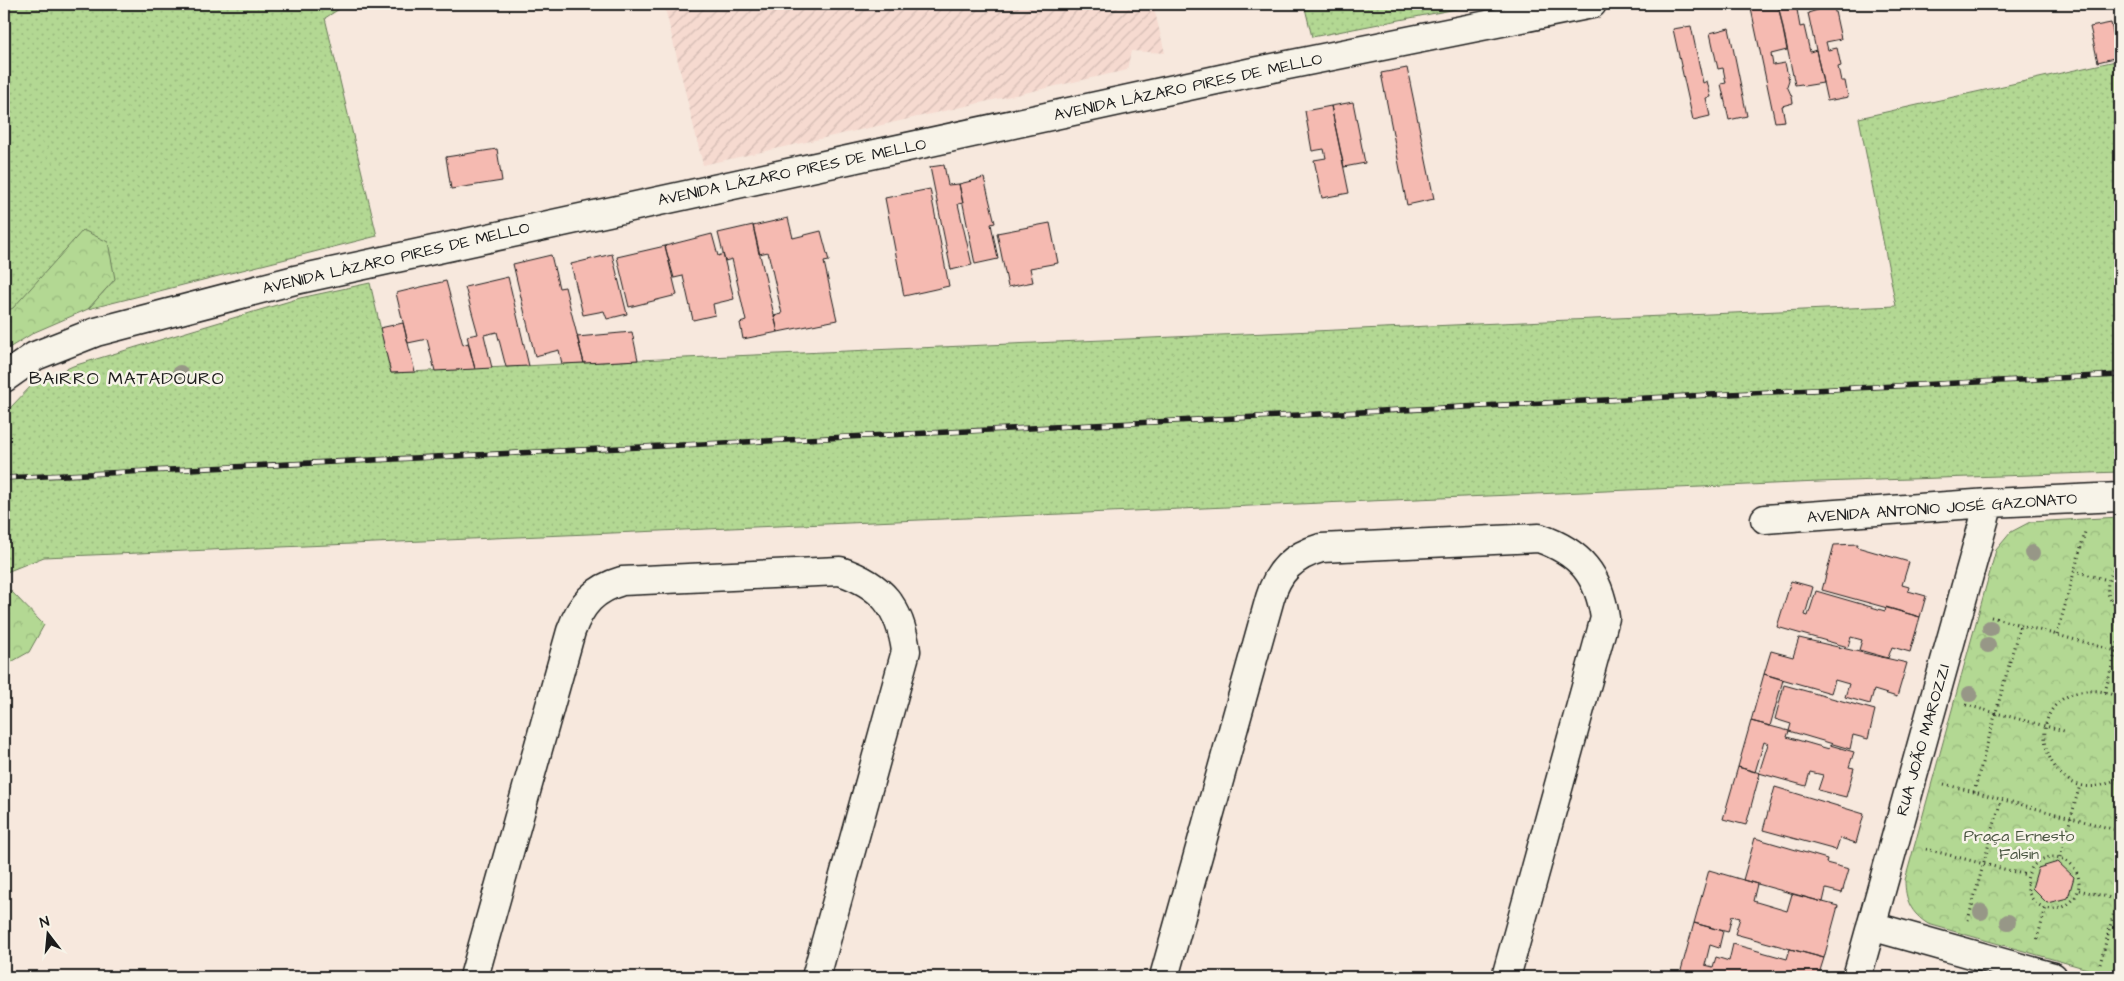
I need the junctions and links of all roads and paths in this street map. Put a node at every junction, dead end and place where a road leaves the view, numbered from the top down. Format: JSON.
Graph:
{"nodes":[{"id":1,"x":1592,"y":4,"type":"edge"},
{"id":2,"x":4,"y":378,"type":"edge"},
{"id":3,"x":2120,"y":497,"type":"edge"},
{"id":4,"x":1989,"y":503,"type":"junction"},
{"id":5,"x":1765,"y":519,"type":"dead end"},
{"id":6,"x":2086,"y":526,"type":"dead end"},
{"id":7,"x":2120,"y":563,"type":"edge"},
{"id":8,"x":2074,"y":571,"type":"junction"},
{"id":9,"x":2108,"y":580,"type":"junction"},
{"id":10,"x":2120,"y":609,"type":"edge"},
{"id":11,"x":1986,"y":616,"type":"dead end"},
{"id":12,"x":2020,"y":625,"type":"junction"},
{"id":13,"x":2057,"y":635,"type":"junction"},
{"id":14,"x":2120,"y":635,"type":"edge"},
{"id":15,"x":2118,"y":651,"type":"edge"},
{"id":16,"x":2105,"y":692,"type":"junction"},
{"id":17,"x":2120,"y":700,"type":"edge"},
{"id":18,"x":1962,"y":704,"type":"dead end"},
{"id":19,"x":1997,"y":713,"type":"junction"},
{"id":20,"x":2046,"y":726,"type":"junction"},
{"id":21,"x":2064,"y":731,"type":"dead end"},
{"id":22,"x":2120,"y":777,"type":"edge"},
{"id":23,"x":1940,"y":783,"type":"dead end"},
{"id":24,"x":2080,"y":784,"type":"junction"},
{"id":25,"x":1974,"y":792,"type":"junction"},
{"id":26,"x":2000,"y":800,"type":"junction"},
{"id":27,"x":2070,"y":818,"type":"junction"},
{"id":28,"x":2120,"y":831,"type":"edge"},
{"id":29,"x":1922,"y":848,"type":"dead end"},
{"id":30,"x":2060,"y":857,"type":"junction"},
{"id":31,"x":1983,"y":864,"type":"junction"},
{"id":32,"x":2027,"y":875,"type":"junction"},
{"id":33,"x":2079,"y":890,"type":"junction"},
{"id":34,"x":2120,"y":890,"type":"edge"},
{"id":35,"x":2119,"y":900,"type":"edge"},
{"id":36,"x":2046,"y":908,"type":"junction"},
{"id":37,"x":1871,"y":926,"type":"junction"},
{"id":38,"x":1966,"y":928,"type":"dead end"},
{"id":39,"x":2035,"y":947,"type":"dead end"},
{"id":40,"x":2100,"y":964,"type":"dead end"},
{"id":41,"x":474,"y":977,"type":"edge"},
{"id":42,"x":816,"y":977,"type":"edge"},
{"id":43,"x":1164,"y":977,"type":"edge"},
{"id":44,"x":1506,"y":977,"type":"edge"},
{"id":45,"x":1856,"y":977,"type":"edge"},
{"id":46,"x":2053,"y":977,"type":"edge"}],
"edges":[{"from":1,"to":2,"type":"street","name":"AVENIDA LÁZARO PIRES DE MELLO"},
{"from":3,"to":4,"type":"street","name":"AVENIDA ANTONIO JOSÉ GAZONATO"},
{"from":4,"to":5,"type":"street","name":"AVENIDA ANTONIO JOSÉ GAZONATO"},
{"from":4,"to":37,"type":"street","name":"RUA JOÃO MAROZZI"},
{"from":6,"to":8,"type":"path"},
{"from":7,"to":9,"type":"path"},
{"from":8,"to":9,"type":"path"},
{"from":8,"to":13,"type":"path"},
{"from":9,"to":10,"type":"path"},
{"from":11,"to":12,"type":"path"},
{"from":12,"to":13,"type":"path"},
{"from":12,"to":19,"type":"path"},
{"from":13,"to":15,"type":"path"},
{"from":14,"to":15,"type":"path"},
{"from":15,"to":16,"type":"path"},
{"from":16,"to":17,"type":"path"},
{"from":16,"to":20,"type":"path"},
{"from":18,"to":19,"type":"path"},
{"from":19,"to":20,"type":"path"},
{"from":19,"to":25,"type":"path"},
{"from":20,"to":21,"type":"path"},
{"from":20,"to":24,"type":"path"},
{"from":22,"to":24,"type":"path"},
{"from":23,"to":25,"type":"path"},
{"from":24,"to":27,"type":"path"},
{"from":25,"to":26,"type":"path"},
{"from":26,"to":27,"type":"path"},
{"from":26,"to":31,"type":"path"},
{"from":27,"to":28,"type":"path"},
{"from":27,"to":30,"type":"path"},
{"from":29,"to":31,"type":"path"},
{"from":30,"to":32,"type":"path"},
{"from":30,"to":33,"type":"path"},
{"from":31,"to":32,"type":"path"},
{"from":31,"to":38,"type":"path"},
{"from":32,"to":36,"type":"path"},
{"from":33,"to":35,"type":"path"},
{"from":33,"to":36,"type":"path"},
{"from":34,"to":35,"type":"path"},
{"from":35,"to":40,"type":"path"},
{"from":36,"to":39,"type":"path"},
{"from":37,"to":45,"type":"street","name":"RUA JOÃO MAROZZI"},
{"from":37,"to":46,"type":"street"},
{"from":41,"to":42,"type":"street"},
{"from":43,"to":44,"type":"street"}]}
